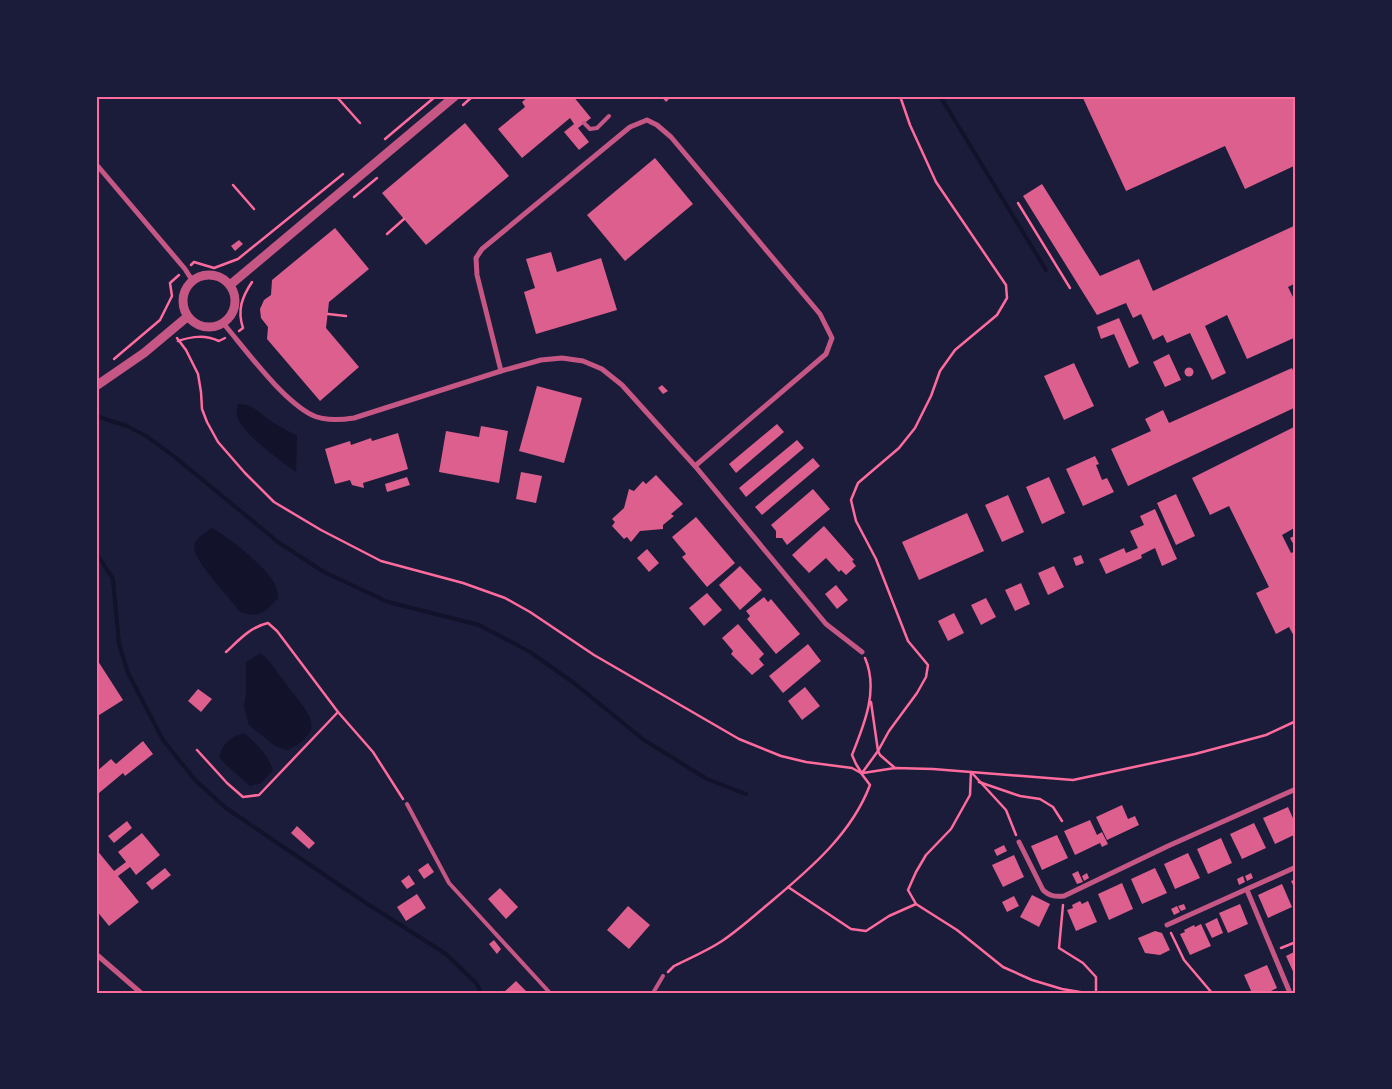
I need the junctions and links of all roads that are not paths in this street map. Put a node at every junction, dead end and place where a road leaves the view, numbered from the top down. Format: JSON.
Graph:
{"nodes":[{"id":1,"x":454,"y":96,"type":"edge"},
{"id":2,"x":609,"y":116,"type":"dead end"},
{"id":3,"x":584,"y":123,"type":"dead end"},
{"id":4,"x":96,"y":164,"type":"edge"},
{"id":5,"x":192,"y":280,"type":"junction"},
{"id":6,"x":230,"y":284,"type":"junction"},
{"id":7,"x":187,"y":317,"type":"junction"},
{"id":8,"x":224,"y":323,"type":"junction"},
{"id":9,"x":500,"y":371,"type":"junction"},
{"id":10,"x":96,"y":386,"type":"edge"},
{"id":11,"x":695,"y":466,"type":"junction"},
{"id":12,"x":862,"y":652,"type":"road end"},
{"id":13,"x":1296,"y":789,"type":"edge"},
{"id":14,"x":407,"y":804,"type":"road end"},
{"id":15,"x":1019,"y":842,"type":"road end"},
{"id":16,"x":1296,"y":868,"type":"edge"},
{"id":17,"x":1247,"y":890,"type":"junction"},
{"id":18,"x":1167,"y":925,"type":"road end"},
{"id":19,"x":96,"y":954,"type":"edge"},
{"id":20,"x":663,"y":976,"type":"road end"},
{"id":21,"x":141,"y":993,"type":"edge"},
{"id":22,"x":550,"y":993,"type":"edge"},
{"id":23,"x":654,"y":993,"type":"edge"},
{"id":24,"x":1290,"y":993,"type":"edge"}],
"edges":[{"from":1,"to":6,"type":"street"},
{"from":2,"to":3,"type":"lane"},
{"from":4,"to":5,"type":"street"},
{"from":5,"to":6,"type":"street"},
{"from":5,"to":7,"type":"street"},
{"from":6,"to":8,"type":"street"},
{"from":7,"to":8,"type":"street"},
{"from":7,"to":10,"type":"street"},
{"from":8,"to":9,"type":"street"},
{"from":9,"to":11,"type":"street"},
{"from":9,"to":11,"type":"street"},
{"from":11,"to":12,"type":"street"},
{"from":13,"to":15,"type":"street"},
{"from":14,"to":22,"type":"lane"},
{"from":16,"to":17,"type":"street"},
{"from":17,"to":18,"type":"street"},
{"from":17,"to":24,"type":"street"},
{"from":19,"to":21,"type":"street"},
{"from":20,"to":23,"type":"lane"}]}
